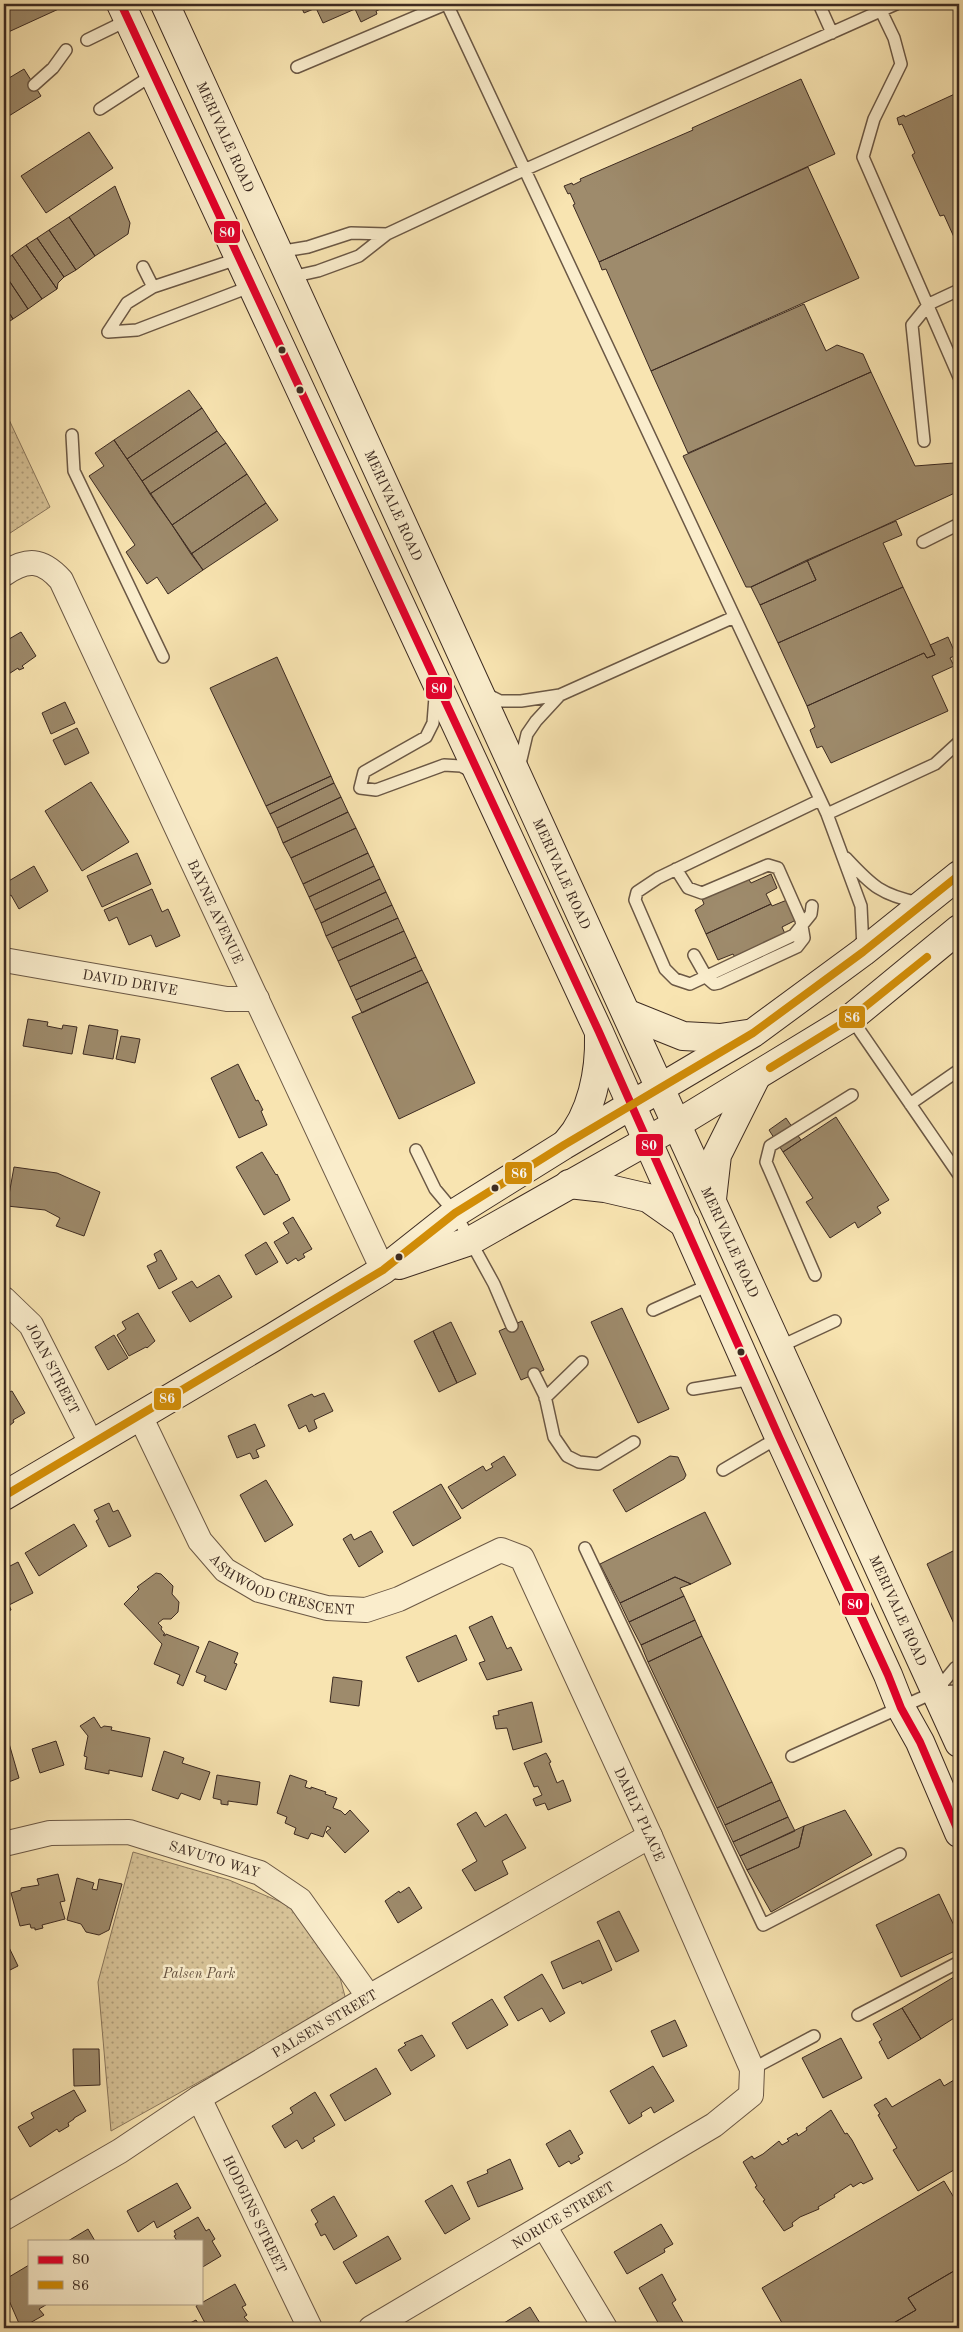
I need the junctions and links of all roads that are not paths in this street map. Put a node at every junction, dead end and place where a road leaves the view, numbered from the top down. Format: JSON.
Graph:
{"nodes":[{"id":1,"x":165,"y":4,"type":"edge"},
{"id":2,"x":446,"y":4,"type":"edge"},
{"id":3,"x":819,"y":4,"type":"edge"},
{"id":4,"x":896,"y":4,"type":"edge"},
{"id":5,"x":882,"y":11,"type":"junction"},
{"id":6,"x":124,"y":12,"type":"edge"},
{"id":7,"x":832,"y":33,"type":"junction"},
{"id":8,"x":87,"y":40,"type":"dead end"},
{"id":9,"x":66,"y":50,"type":"dead end"},
{"id":10,"x":297,"y":67,"type":"dead end"},
{"id":11,"x":154,"y":74,"type":"junction"},
{"id":12,"x":34,"y":85,"type":"dead end"},
{"id":13,"x":100,"y":109,"type":"dead end"},
{"id":14,"x":524,"y":170,"type":"junction"},
{"id":15,"x":387,"y":234,"type":"junction"},
{"id":16,"x":278,"y":252,"type":"junction"},
{"id":17,"x":240,"y":258,"type":"junction"},
{"id":18,"x":143,"y":268,"type":"dead end"},
{"id":19,"x":291,"y":277,"type":"junction"},
{"id":20,"x":252,"y":286,"type":"junction"},
{"id":21,"x":153,"y":287,"type":"junction"},
{"id":22,"x":959,"y":290,"type":"edge"},
{"id":23,"x":929,"y":304,"type":"junction"},
{"id":24,"x":959,"y":377,"type":"edge"},
{"id":25,"x":72,"y":436,"type":"dead end"},
{"id":26,"x":924,"y":441,"type":"dead end"},
{"id":27,"x":959,"y":524,"type":"edge"},
{"id":28,"x":923,"y":542,"type":"dead end"},
{"id":29,"x":4,"y":574,"type":"edge"},
{"id":30,"x":734,"y":617,"type":"junction"},
{"id":31,"x":163,"y":657,"type":"dead end"},
{"id":32,"x":435,"y":678,"type":"junction"},
{"id":33,"x":478,"y":689,"type":"junction"},
{"id":34,"x":560,"y":695,"type":"junction"},
{"id":35,"x":959,"y":742,"type":"edge"},
{"id":36,"x":517,"y":774,"type":"junction"},
{"id":37,"x":481,"y":778,"type":"junction"},
{"id":38,"x":820,"y":800,"type":"junction"},
{"id":39,"x":826,"y":814,"type":"junction"},
{"id":40,"x":843,"y":855,"type":"junction"},
{"id":41,"x":676,"y":869,"type":"junction"},
{"id":42,"x":959,"y":875,"type":"edge"},
{"id":43,"x":924,"y":904,"type":"junction"},
{"id":44,"x":812,"y":906,"type":"dead end"},
{"id":45,"x":802,"y":927,"type":"junction"},
{"id":46,"x":959,"y":929,"type":"edge"},
{"id":47,"x":863,"y":952,"type":"junction"},
{"id":48,"x":694,"y":955,"type":"dead end"},
{"id":49,"x":4,"y":960,"type":"edge"},
{"id":50,"x":707,"y":978,"type":"junction"},
{"id":51,"x":257,"y":999,"type":"junction"},
{"id":52,"x":628,"y":1014,"type":"junction"},
{"id":53,"x":851,"y":1018,"type":"junction"},
{"id":54,"x":599,"y":1032,"type":"junction"},
{"id":55,"x":753,"y":1033,"type":"junction"},
{"id":56,"x":959,"y":1070,"type":"edge"},
{"id":57,"x":756,"y":1077,"type":"junction"},
{"id":58,"x":662,"y":1089,"type":"junction"},
{"id":59,"x":852,"y":1095,"type":"dead end"},
{"id":60,"x":910,"y":1104,"type":"junction"},
{"id":61,"x":632,"y":1105,"type":"junction"},
{"id":62,"x":677,"y":1124,"type":"junction"},
{"id":63,"x":648,"y":1140,"type":"junction"},
{"id":64,"x":564,"y":1144,"type":"junction"},
{"id":65,"x":416,"y":1150,"type":"dead end"},
{"id":66,"x":959,"y":1175,"type":"edge"},
{"id":67,"x":569,"y":1184,"type":"junction"},
{"id":68,"x":712,"y":1199,"type":"junction"},
{"id":69,"x":455,"y":1213,"type":"junction"},
{"id":70,"x":686,"y":1224,"type":"junction"},
{"id":71,"x":470,"y":1241,"type":"junction"},
{"id":72,"x":384,"y":1270,"type":"junction"},
{"id":73,"x":815,"y":1275,"type":"dead end"},
{"id":74,"x":712,"y":1284,"type":"junction"},
{"id":75,"x":4,"y":1299,"type":"edge"},
{"id":76,"x":653,"y":1310,"type":"dead end"},
{"id":77,"x":835,"y":1321,"type":"dead end"},
{"id":78,"x":512,"y":1326,"type":"dead end"},
{"id":79,"x":779,"y":1347,"type":"junction"},
{"id":80,"x":582,"y":1362,"type":"dead end"},
{"id":81,"x":534,"y":1374,"type":"dead end"},
{"id":82,"x":754,"y":1379,"type":"junction"},
{"id":83,"x":693,"y":1389,"type":"dead end"},
{"id":84,"x":546,"y":1398,"type":"junction"},
{"id":85,"x":140,"y":1416,"type":"junction"},
{"id":86,"x":779,"y":1437,"type":"junction"},
{"id":87,"x":634,"y":1442,"type":"dead end"},
{"id":88,"x":92,"y":1445,"type":"junction"},
{"id":89,"x":723,"y":1470,"type":"dead end"},
{"id":90,"x":4,"y":1496,"type":"edge"},
{"id":91,"x":585,"y":1548,"type":"dead end"},
{"id":92,"x":501,"y":1550,"type":"joint"},
{"id":93,"x":959,"y":1666,"type":"edge"},
{"id":94,"x":947,"y":1691,"type":"edge"},
{"id":95,"x":901,"y":1708,"type":"junction"},
{"id":96,"x":959,"y":1743,"type":"edge"},
{"id":97,"x":792,"y":1756,"type":"dead end"},
{"id":98,"x":959,"y":1833,"type":"edge"},
{"id":99,"x":650,"y":1836,"type":"junction"},
{"id":100,"x":4,"y":1844,"type":"edge"},
{"id":101,"x":900,"y":1854,"type":"dead end"},
{"id":102,"x":959,"y":1962,"type":"edge"},
{"id":103,"x":369,"y":1997,"type":"junction"},
{"id":104,"x":858,"y":2015,"type":"dead end"},
{"id":105,"x":814,"y":2036,"type":"dead end"},
{"id":106,"x":752,"y":2069,"type":"junction"},
{"id":107,"x":751,"y":2095,"type":"joint"},
{"id":108,"x":199,"y":2098,"type":"junction"},
{"id":109,"x":4,"y":2218,"type":"edge"},
{"id":110,"x":544,"y":2226,"type":"junction"},
{"id":111,"x":310,"y":2328,"type":"edge"},
{"id":112,"x":371,"y":2328,"type":"edge"},
{"id":113,"x":605,"y":2328,"type":"edge"}],
"edges":[{"from":1,"to":16,"type":"main road","name":"MERIVALE ROAD"},
{"from":2,"to":10,"type":"lane"},
{"from":2,"to":14,"type":"lane"},
{"from":3,"to":7,"type":"lane"},
{"from":4,"to":5,"type":"lane"},
{"from":5,"to":7,"type":"lane"},
{"from":5,"to":23,"type":"lane"},
{"from":6,"to":8,"type":"lane"},
{"from":6,"to":11,"type":"main road"},
{"from":7,"to":14,"type":"lane"},
{"from":9,"to":12,"type":"lane"},
{"from":11,"to":13,"type":"lane"},
{"from":11,"to":17,"type":"main road"},
{"from":14,"to":15,"type":"lane"},
{"from":14,"to":30,"type":"lane"},
{"from":15,"to":16,"type":"lane"},
{"from":15,"to":19,"type":"lane"},
{"from":16,"to":17,"type":"main road"},
{"from":16,"to":19,"type":"main road","name":"MERIVALE ROAD"},
{"from":17,"to":20,"type":"main road"},
{"from":17,"to":21,"type":"lane"},
{"from":18,"to":21,"type":"lane"},
{"from":19,"to":20,"type":"main road"},
{"from":19,"to":33,"type":"main road","name":"MERIVALE ROAD"},
{"from":20,"to":21,"type":"lane"},
{"from":20,"to":32,"type":"main road"},
{"from":22,"to":23,"type":"lane"},
{"from":23,"to":24,"type":"lane"},
{"from":23,"to":26,"type":"lane"},
{"from":25,"to":31,"type":"lane"},
{"from":27,"to":28,"type":"lane"},
{"from":29,"to":51,"type":"street","name":"BAYNE AVENUE"},
{"from":30,"to":34,"type":"lane"},
{"from":30,"to":38,"type":"lane"},
{"from":32,"to":37,"type":"main road"},
{"from":32,"to":37,"type":"lane"},
{"from":33,"to":34,"type":"lane"},
{"from":33,"to":36,"type":"main road","name":"MERIVALE ROAD"},
{"from":34,"to":36,"type":"lane"},
{"from":35,"to":39,"type":"lane"},
{"from":36,"to":52,"type":"main road","name":"MERIVALE ROAD"},
{"from":37,"to":54,"type":"main road"},
{"from":38,"to":39,"type":"lane"},
{"from":38,"to":41,"type":"lane"},
{"from":39,"to":40,"type":"lane"},
{"from":40,"to":43,"type":"lane"},
{"from":40,"to":47,"type":"lane"},
{"from":41,"to":45,"type":"lane"},
{"from":41,"to":50,"type":"lane"},
{"from":42,"to":43,"type":"main road"},
{"from":43,"to":47,"type":"main road"},
{"from":44,"to":45,"type":"lane"},
{"from":45,"to":50,"type":"lane"},
{"from":46,"to":53,"type":"main road"},
{"from":47,"to":55,"type":"main road"},
{"from":48,"to":50,"type":"lane"},
{"from":49,"to":51,"type":"street","name":"DAVID DRIVE"},
{"from":51,"to":72,"type":"street","name":"BAYNE AVENUE"},
{"from":52,"to":55,"type":"main road"},
{"from":52,"to":58,"type":"main road","name":"MERIVALE ROAD"},
{"from":53,"to":57,"type":"main road"},
{"from":53,"to":60,"type":"lane"},
{"from":54,"to":61,"type":"main road"},
{"from":54,"to":64,"type":"main road"},
{"from":55,"to":58,"type":"main road"},
{"from":56,"to":60,"type":"lane"},
{"from":57,"to":62,"type":"main road"},
{"from":57,"to":68,"type":"main road"},
{"from":58,"to":61,"type":"main road"},
{"from":58,"to":62,"type":"main road","name":"MERIVALE ROAD"},
{"from":59,"to":73,"type":"lane"},
{"from":60,"to":66,"type":"lane"},
{"from":61,"to":63,"type":"main road"},
{"from":61,"to":64,"type":"main road"},
{"from":62,"to":63,"type":"main road"},
{"from":62,"to":68,"type":"main road","name":"MERIVALE ROAD"},
{"from":63,"to":67,"type":"main road"},
{"from":63,"to":70,"type":"main road"},
{"from":64,"to":69,"type":"main road"},
{"from":65,"to":69,"type":"lane"},
{"from":67,"to":70,"type":"main road"},
{"from":67,"to":71,"type":"main road"},
{"from":68,"to":79,"type":"main road","name":"MERIVALE ROAD"},
{"from":69,"to":71,"type":"lane"},
{"from":69,"to":72,"type":"main road"},
{"from":70,"to":74,"type":"main road"},
{"from":71,"to":72,"type":"main road"},
{"from":71,"to":78,"type":"lane"},
{"from":72,"to":85,"type":"main road"},
{"from":74,"to":76,"type":"lane"},
{"from":74,"to":82,"type":"main road"},
{"from":75,"to":88,"type":"street","name":"JOAN STREET"},
{"from":77,"to":79,"type":"lane"},
{"from":79,"to":94,"type":"main road","name":"MERIVALE ROAD"},
{"from":80,"to":84,"type":"lane"},
{"from":81,"to":84,"type":"lane"},
{"from":82,"to":83,"type":"lane"},
{"from":82,"to":86,"type":"main road"},
{"from":84,"to":87,"type":"lane"},
{"from":85,"to":88,"type":"main road"},
{"from":85,"to":92,"type":"street","name":"ASHWOOD CRESCENT"},
{"from":86,"to":89,"type":"lane"},
{"from":86,"to":95,"type":"main road"},
{"from":88,"to":90,"type":"main road"},
{"from":91,"to":101,"type":"lane"},
{"from":92,"to":99,"type":"street","name":"DARLY PLACE"},
{"from":93,"to":94,"type":"lane"},
{"from":94,"to":95,"type":"lane"},
{"from":94,"to":96,"type":"main road","name":"MERIVALE ROAD"},
{"from":95,"to":97,"type":"lane"},
{"from":95,"to":98,"type":"main road"},
{"from":99,"to":103,"type":"street","name":"PALSEN STREET"},
{"from":99,"to":106,"type":"street","name":"DARLY PLACE"},
{"from":100,"to":103,"type":"street","name":"SAVUTO WAY"},
{"from":102,"to":104,"type":"lane"},
{"from":103,"to":108,"type":"street","name":"PALSEN STREET"},
{"from":105,"to":106,"type":"lane"},
{"from":106,"to":107,"type":"street","name":"DARLY PLACE"},
{"from":107,"to":110,"type":"street","name":"NORICE STREET"},
{"from":108,"to":109,"type":"street","name":"PALSEN STREET"},
{"from":108,"to":111,"type":"street","name":"HODGINS STREET"},
{"from":110,"to":112,"type":"street","name":"NORICE STREET"},
{"from":110,"to":113,"type":"street"}]}
